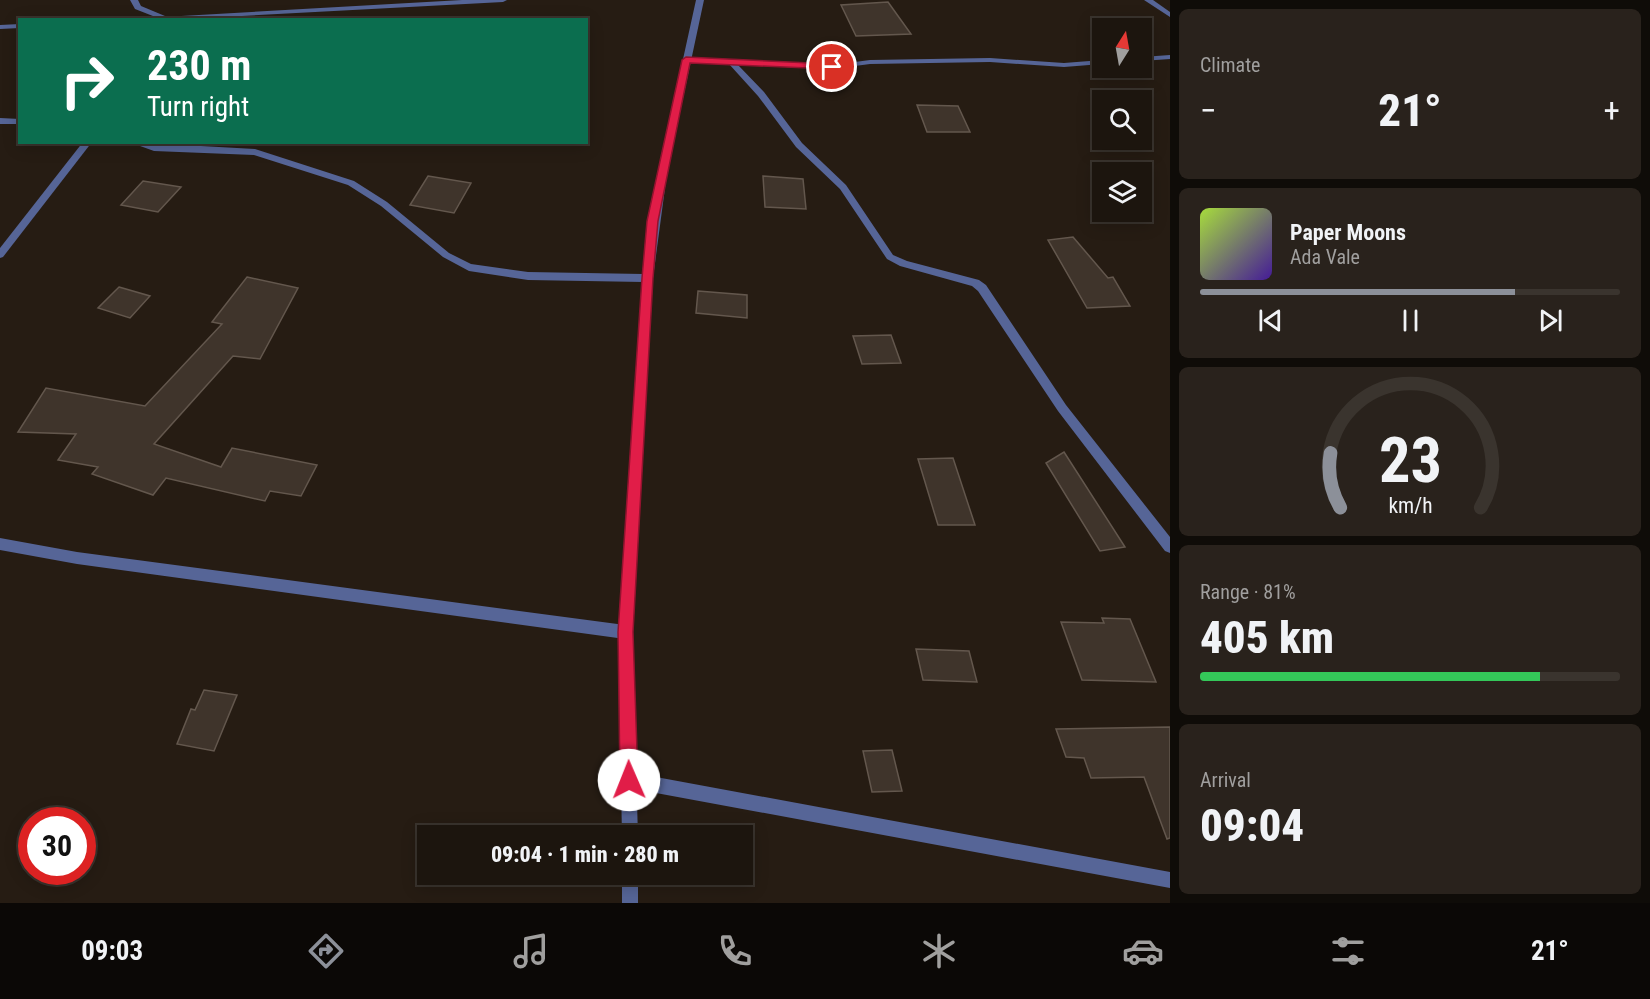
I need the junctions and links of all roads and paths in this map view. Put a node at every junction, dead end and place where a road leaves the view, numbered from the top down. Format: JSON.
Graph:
{"nodes":[{"id":1,"x":134,"y":0,"type":"edge"},
{"id":2,"x":503,"y":0,"type":"edge"},
{"id":3,"x":700,"y":0,"type":"edge"},
{"id":4,"x":1148,"y":0,"type":"edge"},
{"id":5,"x":1170,"y":15,"type":"edge"},
{"id":6,"x":161,"y":16,"type":"junction"},
{"id":7,"x":138,"y":18,"type":"edge"},
{"id":8,"x":18,"y":26,"type":"edge"},
{"id":9,"x":0,"y":27,"type":"edge"},
{"id":10,"x":1170,"y":57,"type":"edge"},
{"id":11,"x":1152,"y":58,"type":"edge"},
{"id":12,"x":686,"y":60,"type":"junction"},
{"id":13,"x":731,"y":62,"type":"junction"},
{"id":14,"x":1092,"y":63,"type":"edge"},
{"id":15,"x":0,"y":121,"type":"edge"},
{"id":16,"x":18,"y":122,"type":"edge"},
{"id":17,"x":86,"y":144,"type":"edge"},
{"id":18,"x":139,"y":144,"type":"edge"},
{"id":19,"x":0,"y":255,"type":"edge"},
{"id":20,"x":648,"y":278,"type":"junction"},
{"id":21,"x":0,"y":544,"type":"edge"},
{"id":22,"x":1170,"y":547,"type":"edge"},
{"id":23,"x":626,"y":632,"type":"junction"},
{"id":24,"x":629,"y":780,"type":"junction"},
{"id":25,"x":630,"y":825,"type":"edge"},
{"id":26,"x":1170,"y":880,"type":"edge"},
{"id":27,"x":630,"y":885,"type":"edge"},
{"id":28,"x":630,"y":903,"type":"edge"}],
"edges":[{"from":1,"to":6,"type":"street"},
{"from":2,"to":6,"type":"street"},
{"from":3,"to":12,"type":"street"},
{"from":4,"to":5,"type":"street"},
{"from":6,"to":7,"type":"street"},
{"from":8,"to":9,"type":"street"},
{"from":10,"to":11,"type":"street"},
{"from":12,"to":13,"type":"street"},
{"from":12,"to":20,"type":"street"},
{"from":13,"to":14,"type":"street"},
{"from":13,"to":22,"type":"street"},
{"from":15,"to":16,"type":"street"},
{"from":17,"to":19,"type":"street"},
{"from":18,"to":20,"type":"street"},
{"from":20,"to":23,"type":"street"},
{"from":21,"to":23,"type":"street"},
{"from":23,"to":24,"type":"street"},
{"from":24,"to":25,"type":"street"},
{"from":24,"to":26,"type":"street"},
{"from":27,"to":28,"type":"street"}]}
